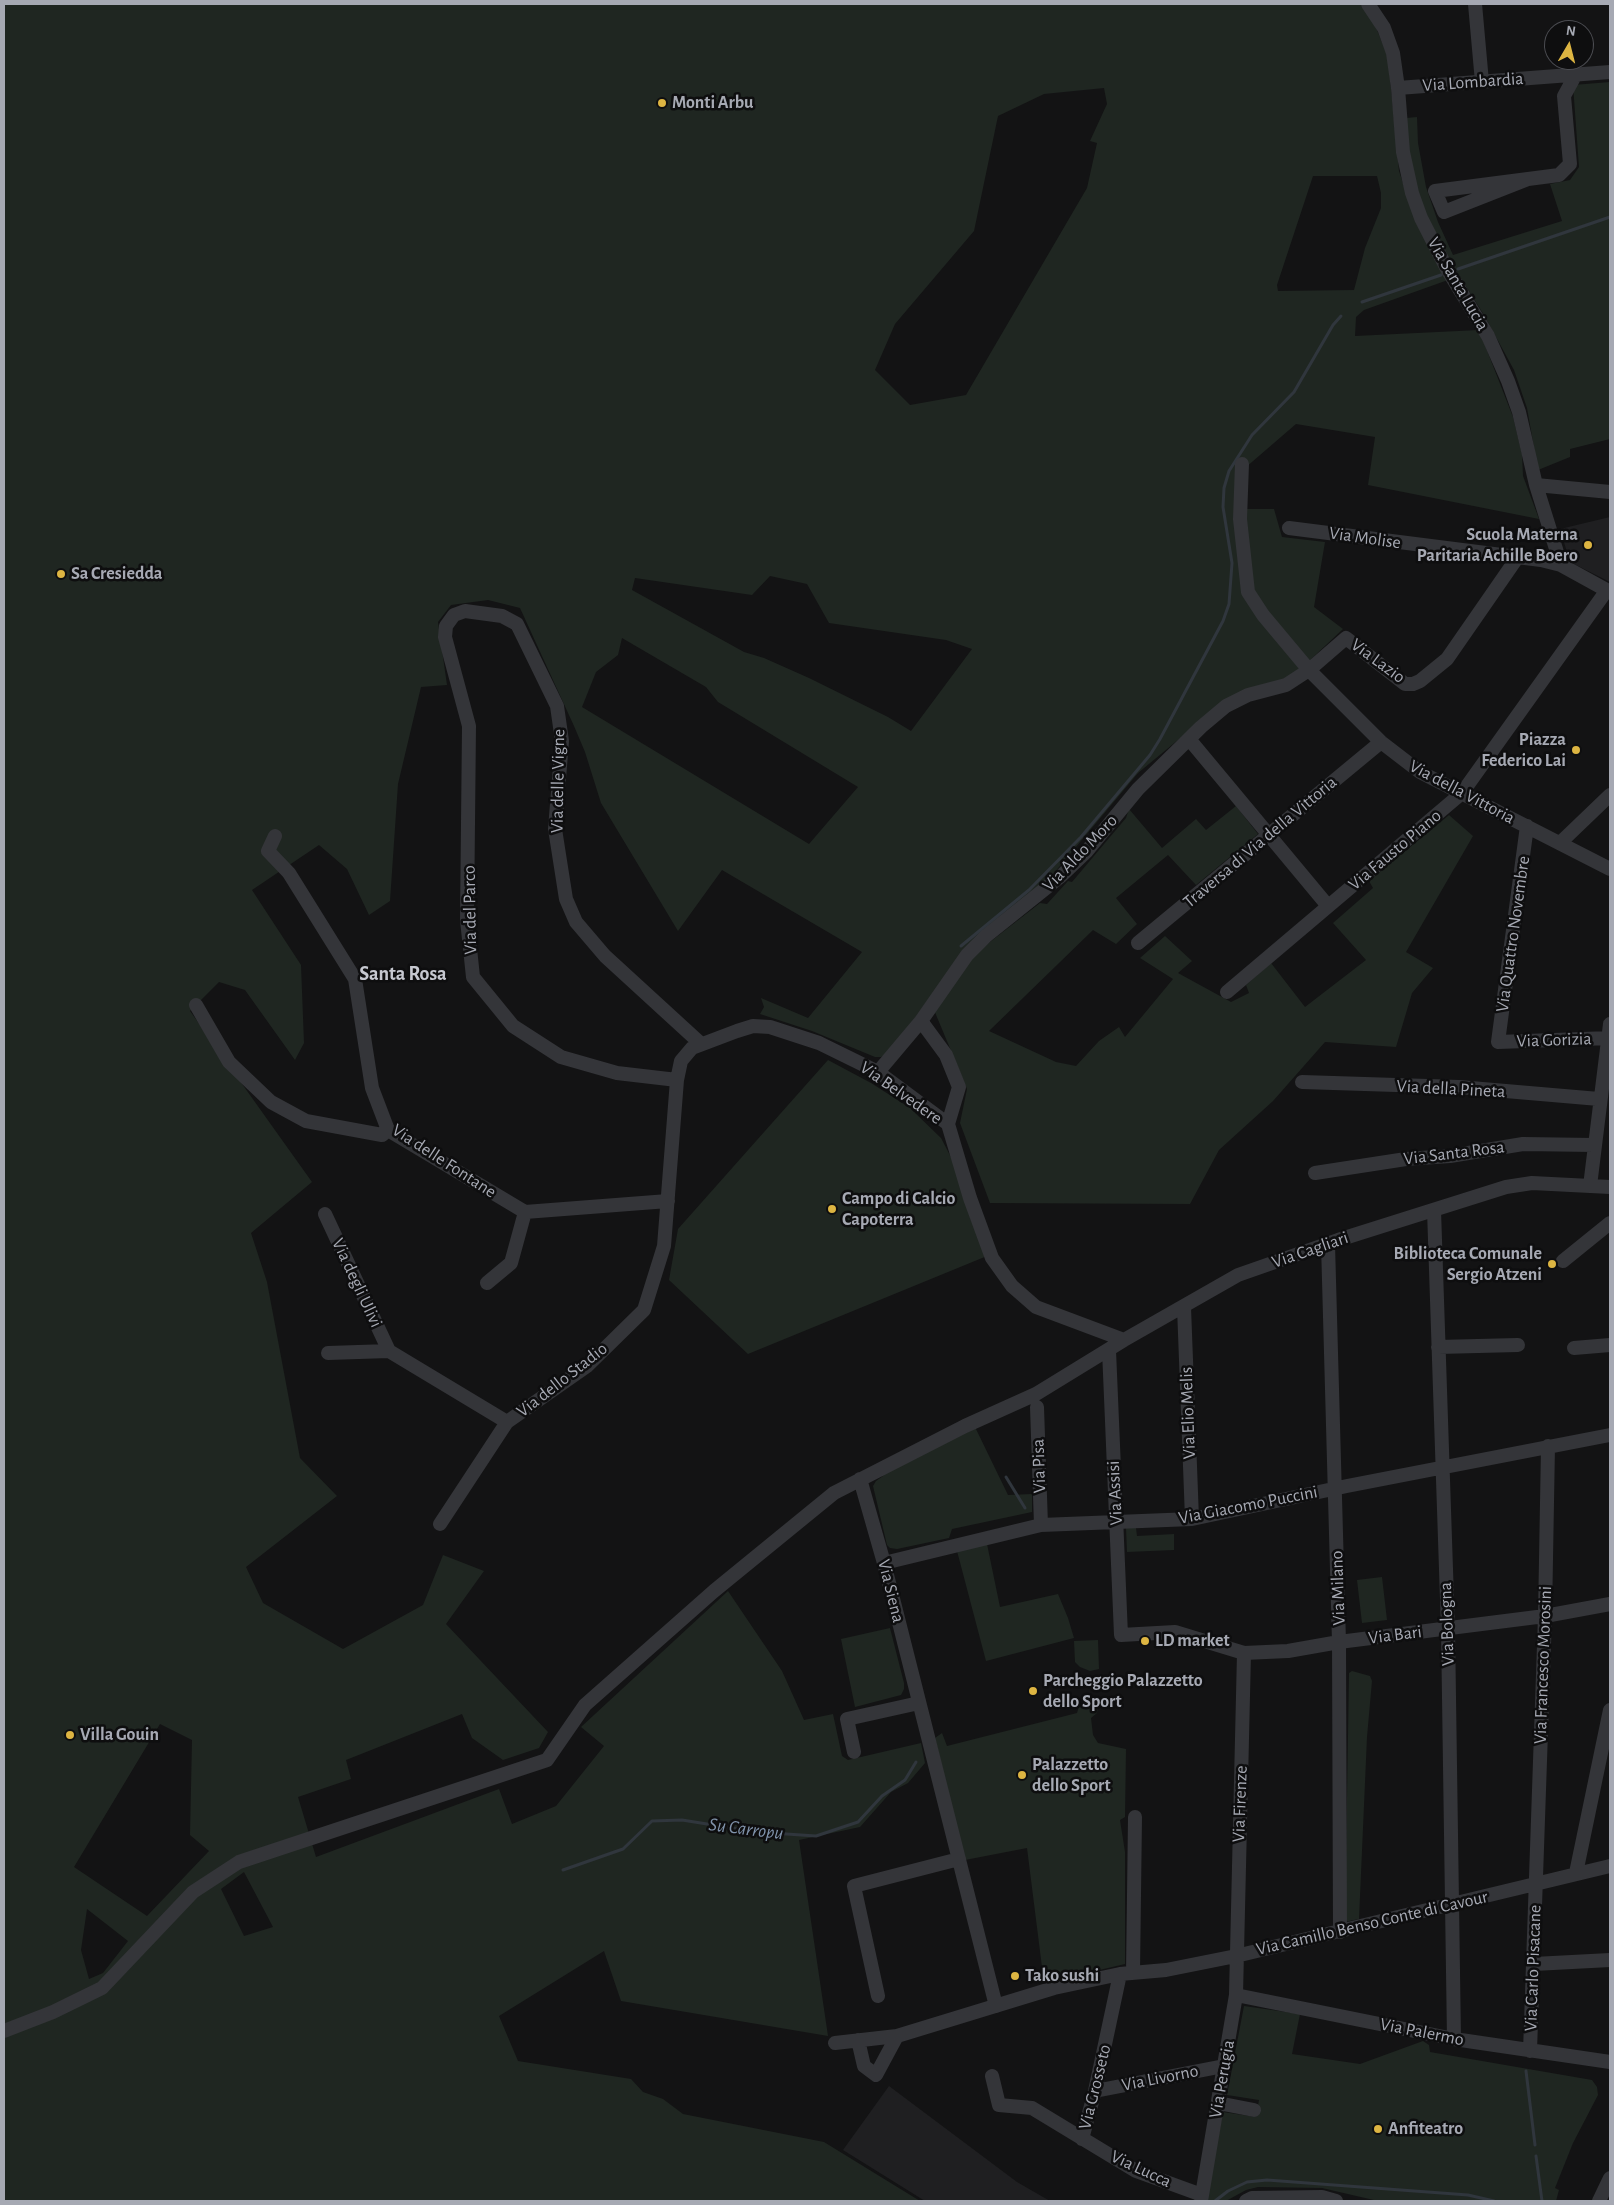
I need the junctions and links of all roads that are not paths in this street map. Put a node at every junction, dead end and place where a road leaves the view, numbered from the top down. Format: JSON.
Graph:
{"nodes":[{"id":1,"x":1368,"y":4,"type":"edge"},
{"id":2,"x":1475,"y":4,"type":"edge"},
{"id":3,"x":1610,"y":72,"type":"edge"},
{"id":4,"x":1576,"y":74,"type":"junction"},
{"id":5,"x":1546,"y":77,"type":"junction"},
{"id":6,"x":1482,"y":82,"type":"junction"},
{"id":7,"x":1398,"y":88,"type":"junction"},
{"id":8,"x":1564,"y":96,"type":"junction"},
{"id":9,"x":1528,"y":179,"type":"junction"},
{"id":10,"x":1242,"y":464,"type":"dead end"},
{"id":11,"x":1536,"y":485,"type":"junction"},
{"id":12,"x":1610,"y":492,"type":"edge"},
{"id":13,"x":1289,"y":528,"type":"dead end"},
{"id":14,"x":1517,"y":558,"type":"junction"},
{"id":15,"x":1561,"y":565,"type":"junction"},
{"id":16,"x":1609,"y":591,"type":"edge"},
{"id":17,"x":445,"y":637,"type":"joint"},
{"id":18,"x":1310,"y":670,"type":"junction"},
{"id":19,"x":1189,"y":740,"type":"junction"},
{"id":20,"x":1381,"y":742,"type":"junction"},
{"id":21,"x":1462,"y":794,"type":"junction"},
{"id":22,"x":1610,"y":795,"type":"edge"},
{"id":23,"x":1527,"y":826,"type":"junction"},
{"id":24,"x":1268,"y":833,"type":"junction"},
{"id":25,"x":275,"y":836,"type":"dead end"},
{"id":26,"x":1561,"y":842,"type":"junction"},
{"id":27,"x":1610,"y":869,"type":"edge"},
{"id":28,"x":1328,"y":906,"type":"junction"},
{"id":29,"x":1138,"y":943,"type":"dead end"},
{"id":30,"x":1227,"y":992,"type":"dead end"},
{"id":31,"x":196,"y":1005,"type":"dead end"},
{"id":32,"x":921,"y":1021,"type":"junction"},
{"id":33,"x":1610,"y":1033,"type":"edge"},
{"id":34,"x":1498,"y":1042,"type":"joint"},
{"id":35,"x":700,"y":1043,"type":"junction"},
{"id":36,"x":878,"y":1072,"type":"junction"},
{"id":37,"x":677,"y":1080,"type":"junction"},
{"id":38,"x":1302,"y":1082,"type":"dead end"},
{"id":39,"x":1600,"y":1099,"type":"junction"},
{"id":40,"x":948,"y":1124,"type":"junction"},
{"id":41,"x":388,"y":1130,"type":"junction"},
{"id":42,"x":1594,"y":1145,"type":"junction"},
{"id":43,"x":1315,"y":1173,"type":"dead end"},
{"id":44,"x":1590,"y":1186,"type":"junction"},
{"id":45,"x":1610,"y":1187,"type":"edge"},
{"id":46,"x":668,"y":1201,"type":"junction"},
{"id":47,"x":1434,"y":1210,"type":"junction"},
{"id":48,"x":525,"y":1212,"type":"junction"},
{"id":49,"x":324,"y":1214,"type":"dead end"},
{"id":50,"x":1610,"y":1223,"type":"edge"},
{"id":51,"x":1328,"y":1244,"type":"junction"},
{"id":52,"x":1563,"y":1261,"type":"dead end"},
{"id":53,"x":487,"y":1282,"type":"dead end"},
{"id":54,"x":1184,"y":1307,"type":"junction"},
{"id":55,"x":1124,"y":1340,"type":"junction"},
{"id":56,"x":1610,"y":1344,"type":"edge"},
{"id":57,"x":1518,"y":1345,"type":"dead end"},
{"id":58,"x":1438,"y":1347,"type":"junction"},
{"id":59,"x":1574,"y":1348,"type":"dead end"},
{"id":60,"x":1109,"y":1350,"type":"junction"},
{"id":61,"x":389,"y":1351,"type":"junction"},
{"id":62,"x":328,"y":1353,"type":"dead end"},
{"id":63,"x":1036,"y":1401,"type":"junction"},
{"id":64,"x":507,"y":1422,"type":"junction"},
{"id":65,"x":1610,"y":1435,"type":"edge"},
{"id":66,"x":1548,"y":1446,"type":"junction"},
{"id":67,"x":1442,"y":1466,"type":"junction"},
{"id":68,"x":860,"y":1479,"type":"junction"},
{"id":69,"x":1334,"y":1488,"type":"junction"},
{"id":70,"x":1192,"y":1519,"type":"junction"},
{"id":71,"x":1117,"y":1523,"type":"junction"},
{"id":72,"x":440,"y":1524,"type":"dead end"},
{"id":73,"x":1041,"y":1525,"type":"junction"},
{"id":74,"x":884,"y":1563,"type":"junction"},
{"id":75,"x":1610,"y":1604,"type":"edge"},
{"id":76,"x":1546,"y":1616,"type":"junction"},
{"id":77,"x":1448,"y":1629,"type":"junction"},
{"id":78,"x":1121,"y":1635,"type":"joint"},
{"id":79,"x":1340,"y":1642,"type":"junction"},
{"id":80,"x":1244,"y":1653,"type":"junction"},
{"id":81,"x":919,"y":1703,"type":"junction"},
{"id":82,"x":1610,"y":1710,"type":"edge"},
{"id":83,"x":854,"y":1752,"type":"dead end"},
{"id":84,"x":1135,"y":1817,"type":"dead end"},
{"id":85,"x":959,"y":1859,"type":"junction"},
{"id":86,"x":1610,"y":1866,"type":"edge"},
{"id":87,"x":1576,"y":1873,"type":"junction"},
{"id":88,"x":1536,"y":1885,"type":"junction"},
{"id":89,"x":1452,"y":1904,"type":"junction"},
{"id":90,"x":1340,"y":1932,"type":"junction"},
{"id":91,"x":1236,"y":1956,"type":"junction"},
{"id":92,"x":1610,"y":1960,"type":"edge"},
{"id":93,"x":1534,"y":1964,"type":"junction"},
{"id":94,"x":1127,"y":1974,"type":"junction"},
{"id":95,"x":1236,"y":1995,"type":"junction"},
{"id":96,"x":878,"y":1996,"type":"dead end"},
{"id":97,"x":996,"y":2006,"type":"junction"},
{"id":98,"x":4,"y":2030,"type":"edge"},
{"id":99,"x":898,"y":2036,"type":"junction"},
{"id":100,"x":1454,"y":2039,"type":"junction"},
{"id":101,"x":858,"y":2040,"type":"junction"},
{"id":102,"x":835,"y":2043,"type":"dead end"},
{"id":103,"x":1530,"y":2051,"type":"junction"},
{"id":104,"x":1610,"y":2062,"type":"edge"},
{"id":105,"x":1224,"y":2066,"type":"junction"},
{"id":106,"x":992,"y":2076,"type":"dead end"},
{"id":107,"x":1095,"y":2091,"type":"junction"},
{"id":108,"x":1218,"y":2103,"type":"junction"},
{"id":109,"x":1254,"y":2110,"type":"dead end"},
{"id":110,"x":1082,"y":2140,"type":"junction"},
{"id":111,"x":1610,"y":2178,"type":"edge"},
{"id":112,"x":1201,"y":2198,"type":"edge"},
{"id":113,"x":1246,"y":2201,"type":"edge"},
{"id":114,"x":1336,"y":2201,"type":"edge"},
{"id":115,"x":1599,"y":2201,"type":"edge"}],
"edges":[{"from":1,"to":7,"type":"street","name":"Via Santa Lucia"},
{"from":2,"to":6,"type":"street"},
{"from":3,"to":4,"type":"street","name":"Via Lombardia"},
{"from":4,"to":5,"type":"street","name":"Via Lombardia"},
{"from":4,"to":8,"type":"street"},
{"from":5,"to":6,"type":"street","name":"Via Lombardia"},
{"from":5,"to":8,"type":"street","name":"Via Lombardia"},
{"from":6,"to":7,"type":"street","name":"Via Lombardia"},
{"from":7,"to":11,"type":"street","name":"Via Santa Lucia"},
{"from":8,"to":9,"type":"street"},
{"from":9,"to":9,"type":"street"},
{"from":10,"to":18,"type":"street","name":"Via della Vittoria"},
{"from":11,"to":12,"type":"street"},
{"from":11,"to":15,"type":"street","name":"Via Santa Lucia"},
{"from":13,"to":14,"type":"street","name":"Via Molise"},
{"from":14,"to":15,"type":"street","name":"Via Molise"},
{"from":14,"to":18,"type":"street","name":"Via Lazio"},
{"from":15,"to":16,"type":"street","name":"Via Molise"},
{"from":16,"to":21,"type":"street","name":"Via Fausto Piano"},
{"from":17,"to":35,"type":"street","name":"Via delle Vigne"},
{"from":17,"to":37,"type":"street","name":"Via del Parco"},
{"from":18,"to":19,"type":"street","name":"Via Aldo Moro"},
{"from":18,"to":20,"type":"street","name":"Via della Vittoria"},
{"from":19,"to":24,"type":"street"},
{"from":19,"to":32,"type":"street","name":"Via Aldo Moro"},
{"from":20,"to":21,"type":"street","name":"Via della Vittoria"},
{"from":20,"to":24,"type":"street","name":"Traversa di Via della Vittoria"},
{"from":21,"to":23,"type":"street","name":"Via della Vittoria"},
{"from":21,"to":28,"type":"street","name":"Via Fausto Piano"},
{"from":22,"to":26,"type":"street"},
{"from":23,"to":26,"type":"street","name":"Via della Vittoria"},
{"from":23,"to":34,"type":"street","name":"Via Quattro Novembre"},
{"from":24,"to":28,"type":"street"},
{"from":24,"to":29,"type":"street","name":"Traversa di Via della Vittoria"},
{"from":25,"to":41,"type":"street","name":"Via delle Fontane"},
{"from":26,"to":27,"type":"street","name":"Via della Vittoria"},
{"from":28,"to":30,"type":"street","name":"Via Fausto Piano"},
{"from":31,"to":41,"type":"street"},
{"from":32,"to":36,"type":"street","name":"Via Aldo Moro"},
{"from":32,"to":40,"type":"street"},
{"from":33,"to":34,"type":"street","name":"Via Gorizia"},
{"from":33,"to":39,"type":"street"},
{"from":35,"to":36,"type":"street","name":"Via Belvedere"},
{"from":35,"to":37,"type":"street","name":"Via Belvedere"},
{"from":36,"to":40,"type":"street","name":"Via Belvedere"},
{"from":37,"to":46,"type":"street","name":"Via Belvedere"},
{"from":38,"to":39,"type":"street","name":"Via della Pineta"},
{"from":39,"to":42,"type":"street"},
{"from":40,"to":55,"type":"street","name":"Via Belvedere"},
{"from":41,"to":48,"type":"street","name":"Via delle Fontane"},
{"from":42,"to":43,"type":"street","name":"Via Santa Rosa"},
{"from":42,"to":44,"type":"street"},
{"from":44,"to":45,"type":"street","name":"Via Cagliari"},
{"from":44,"to":47,"type":"street","name":"Via Cagliari"},
{"from":46,"to":48,"type":"street"},
{"from":46,"to":64,"type":"street","name":"Via dello Stadio"},
{"from":47,"to":51,"type":"street","name":"Via Cagliari"},
{"from":47,"to":58,"type":"street","name":"Via Bologna"},
{"from":48,"to":53,"type":"street"},
{"from":49,"to":61,"type":"street","name":"Via degli Ulivi"},
{"from":50,"to":52,"type":"street"},
{"from":51,"to":54,"type":"street","name":"Via Cagliari"},
{"from":51,"to":69,"type":"street","name":"Via Milano"},
{"from":54,"to":55,"type":"street","name":"Via Cagliari"},
{"from":54,"to":70,"type":"street","name":"Via Elio Melis"},
{"from":55,"to":60,"type":"street","name":"Via Cagliari"},
{"from":56,"to":59,"type":"street"},
{"from":57,"to":58,"type":"street"},
{"from":58,"to":67,"type":"street","name":"Via Bologna"},
{"from":60,"to":63,"type":"street","name":"Via Cagliari"},
{"from":60,"to":71,"type":"street","name":"Via Assisi"},
{"from":61,"to":62,"type":"street","name":"Via degli Ulivi"},
{"from":61,"to":64,"type":"street"},
{"from":63,"to":68,"type":"street","name":"Via Cagliari"},
{"from":63,"to":73,"type":"street","name":"Via Pisa"},
{"from":64,"to":72,"type":"street","name":"Via dello Stadio"},
{"from":65,"to":66,"type":"street","name":"Via Giacomo Puccini"},
{"from":66,"to":67,"type":"street","name":"Via Giacomo Puccini"},
{"from":66,"to":76,"type":"street","name":"Via Francesco Morosini"},
{"from":67,"to":69,"type":"street","name":"Via Giacomo Puccini"},
{"from":67,"to":77,"type":"street","name":"Via Bologna"},
{"from":68,"to":74,"type":"street","name":"Via Siena"},
{"from":68,"to":98,"type":"street","name":"Via Cagliari"},
{"from":69,"to":70,"type":"street","name":"Via Giacomo Puccini"},
{"from":69,"to":79,"type":"street","name":"Via Milano"},
{"from":70,"to":71,"type":"street","name":"Via Giacomo Puccini"},
{"from":71,"to":73,"type":"street","name":"Via Giacomo Puccini"},
{"from":71,"to":78,"type":"street","name":"Via Assisi"},
{"from":73,"to":74,"type":"street","name":"Via Giacomo Puccini"},
{"from":74,"to":81,"type":"street","name":"Via Siena"},
{"from":75,"to":76,"type":"street","name":"Via Bari"},
{"from":76,"to":77,"type":"street","name":"Via Bari"},
{"from":76,"to":88,"type":"street","name":"Via Francesco Morosini"},
{"from":77,"to":79,"type":"street","name":"Via Bari"},
{"from":77,"to":89,"type":"street","name":"Via Bologna"},
{"from":78,"to":80,"type":"street","name":"Via Bari"},
{"from":79,"to":80,"type":"street","name":"Via Bari"},
{"from":79,"to":90,"type":"street","name":"Via Milano"},
{"from":80,"to":91,"type":"street","name":"Via Firenze"},
{"from":81,"to":83,"type":"street"},
{"from":81,"to":85,"type":"street","name":"Via Siena"},
{"from":82,"to":87,"type":"street"},
{"from":84,"to":94,"type":"street"},
{"from":85,"to":96,"type":"street"},
{"from":85,"to":97,"type":"street","name":"Via Siena"},
{"from":86,"to":87,"type":"street","name":"Via Camillo Benso Conte di Cavour"},
{"from":87,"to":88,"type":"street","name":"Via Camillo Benso Conte di Cavour"},
{"from":88,"to":89,"type":"street","name":"Via Camillo Benso Conte di Cavour"},
{"from":88,"to":93,"type":"street","name":"Via Carlo Pisacane"},
{"from":89,"to":90,"type":"street","name":"Via Camillo Benso Conte di Cavour"},
{"from":89,"to":100,"type":"street","name":"Via Bologna"},
{"from":90,"to":91,"type":"street","name":"Via Camillo Benso Conte di Cavour"},
{"from":91,"to":94,"type":"street","name":"Via Camillo Benso Conte di Cavour"},
{"from":91,"to":95,"type":"street","name":"Via Perugia"},
{"from":92,"to":93,"type":"street"},
{"from":93,"to":103,"type":"street","name":"Via Carlo Pisacane"},
{"from":94,"to":97,"type":"street","name":"Via Camillo Benso Conte di Cavour"},
{"from":94,"to":107,"type":"street","name":"Via Grosseto"},
{"from":95,"to":100,"type":"street","name":"Via Palermo"},
{"from":95,"to":105,"type":"street","name":"Via Perugia"},
{"from":97,"to":99,"type":"street","name":"Via Camillo Benso Conte di Cavour"},
{"from":99,"to":101,"type":"street","name":"Via Camillo Benso Conte di Cavour"},
{"from":99,"to":101,"type":"street"},
{"from":100,"to":103,"type":"street","name":"Via Palermo"},
{"from":101,"to":102,"type":"street","name":"Via Camillo Benso Conte di Cavour"},
{"from":103,"to":104,"type":"street","name":"Via Palermo"},
{"from":105,"to":107,"type":"street","name":"Via Livorno"},
{"from":105,"to":108,"type":"street","name":"Via Perugia"},
{"from":106,"to":110,"type":"street","name":"Via Grosseto"},
{"from":107,"to":110,"type":"street","name":"Via Grosseto"},
{"from":108,"to":109,"type":"street"},
{"from":108,"to":112,"type":"street","name":"Via Perugia"},
{"from":110,"to":112,"type":"street","name":"Via Lucca"},
{"from":111,"to":115,"type":"street"},
{"from":113,"to":114,"type":"street"}]}
